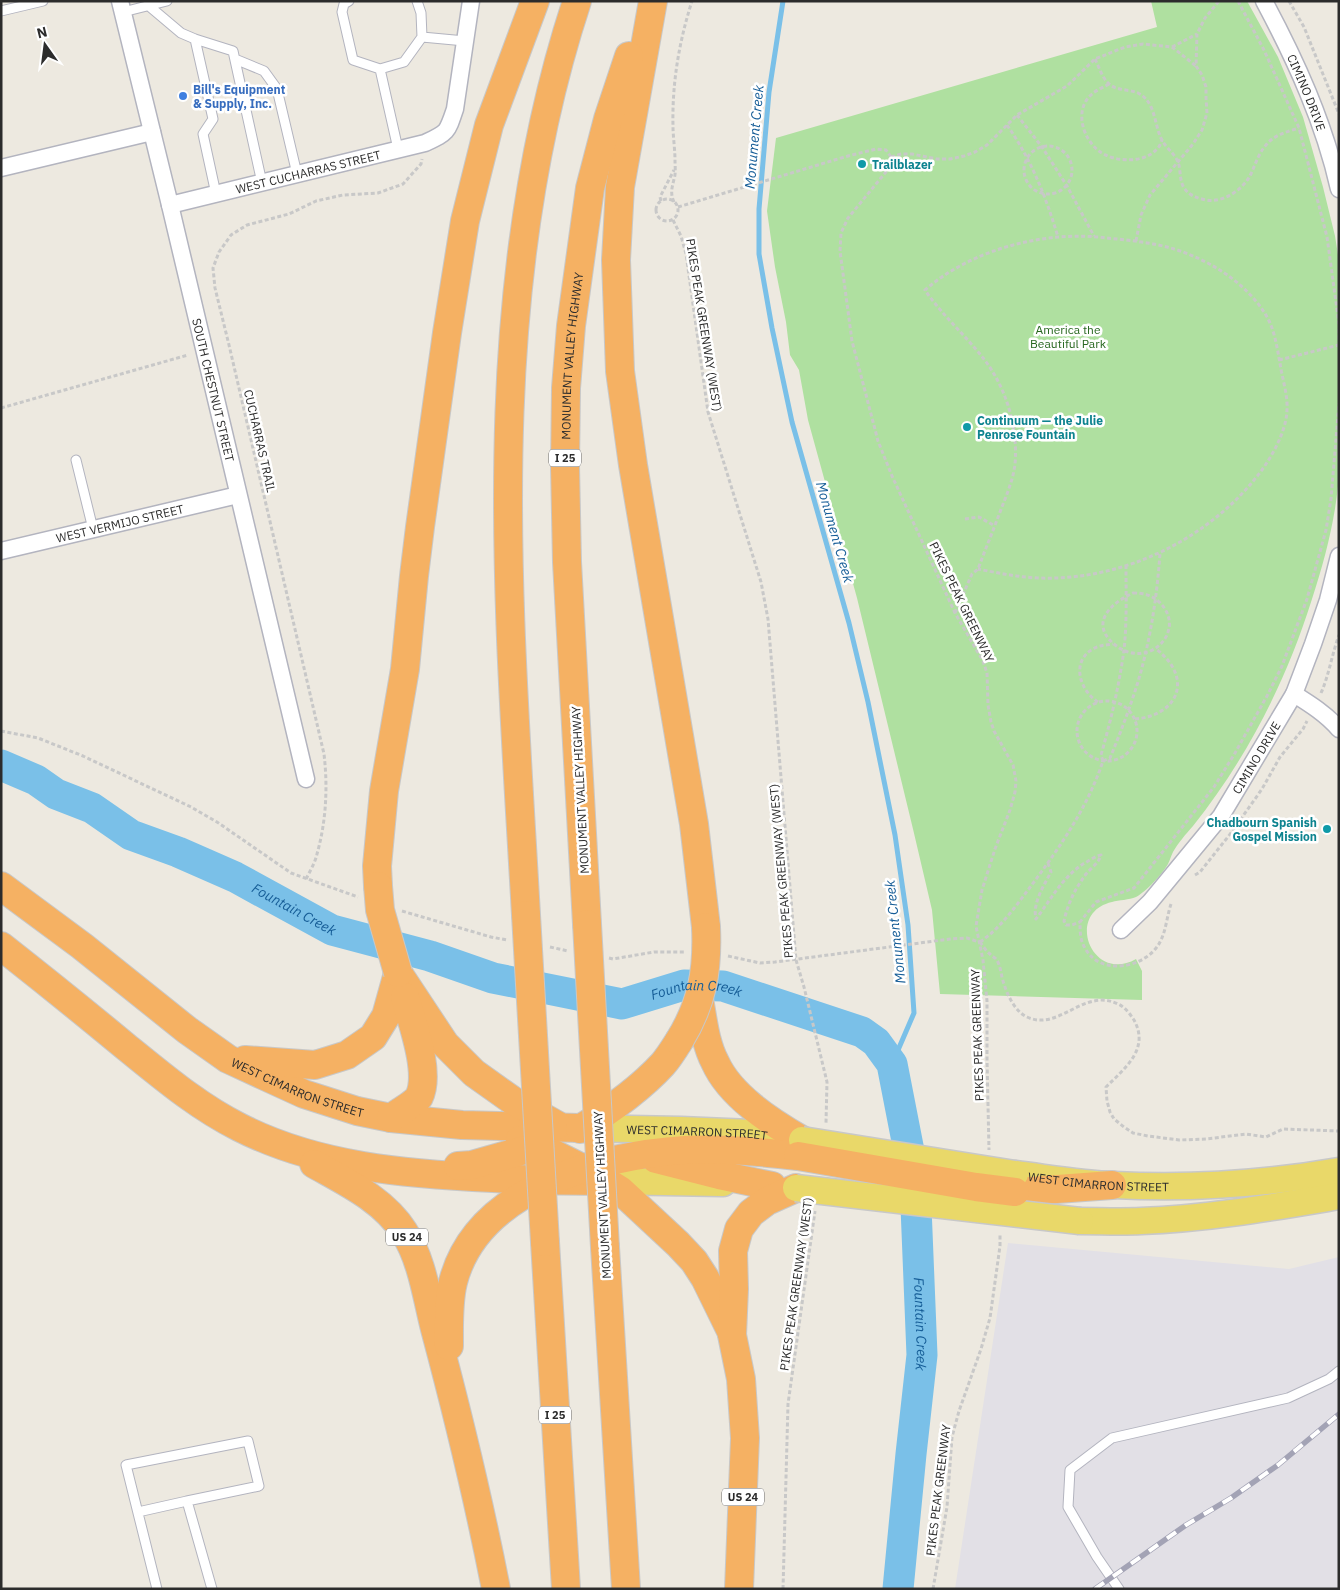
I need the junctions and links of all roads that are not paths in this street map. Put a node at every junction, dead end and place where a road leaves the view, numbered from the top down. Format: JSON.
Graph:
{"nodes":[{"id":1,"x":43,"y":1,"type":"edge"},
{"id":2,"x":167,"y":1,"type":"edge"},
{"id":3,"x":349,"y":1,"type":"edge"},
{"id":4,"x":417,"y":1,"type":"edge"},
{"id":5,"x":471,"y":1,"type":"edge"},
{"id":6,"x":535,"y":1,"type":"edge"},
{"id":7,"x":577,"y":1,"type":"edge"},
{"id":8,"x":648,"y":1,"type":"edge"},
{"id":9,"x":653,"y":1,"type":"edge"},
{"id":10,"x":1264,"y":1,"type":"edge"},
{"id":11,"x":149,"y":6,"type":"junction"},
{"id":12,"x":122,"y":7,"type":"edge"},
{"id":13,"x":1,"y":10,"type":"edge"},
{"id":14,"x":422,"y":37,"type":"junction"},
{"id":15,"x":195,"y":39,"type":"junction"},
{"id":16,"x":465,"y":41,"type":"junction"},
{"id":17,"x":235,"y":59,"type":"junction"},
{"id":18,"x":380,"y":69,"type":"junction"},
{"id":19,"x":152,"y":132,"type":"junction"},
{"id":20,"x":398,"y":149,"type":"junction"},
{"id":21,"x":1,"y":168,"type":"edge"},
{"id":22,"x":297,"y":174,"type":"junction"},
{"id":23,"x":262,"y":183,"type":"junction"},
{"id":24,"x":1339,"y":189,"type":"edge"},
{"id":25,"x":216,"y":194,"type":"junction"},
{"id":26,"x":170,"y":205,"type":"junction"},
{"id":27,"x":76,"y":460,"type":"dead end"},
{"id":28,"x":238,"y":495,"type":"junction"},
{"id":29,"x":93,"y":529,"type":"junction"},
{"id":30,"x":1,"y":550,"type":"edge"},
{"id":31,"x":1339,"y":556,"type":"edge"},
{"id":32,"x":1294,"y":694,"type":"junction"},
{"id":33,"x":1339,"y":728,"type":"edge"},
{"id":34,"x":306,"y":779,"type":"dead end"},
{"id":35,"x":1,"y":886,"type":"edge"},
{"id":36,"x":1121,"y":930,"type":"dead end"},
{"id":37,"x":1,"y":946,"type":"edge"},
{"id":38,"x":404,"y":995,"type":"junction"},
{"id":39,"x":699,"y":999,"type":"junction"},
{"id":40,"x":228,"y":1059,"type":"junction"},
{"id":41,"x":391,"y":1118,"type":"junction"},
{"id":42,"x":462,"y":1125,"type":"junction"},
{"id":43,"x":572,"y":1130,"type":"junction"},
{"id":44,"x":809,"y":1142,"type":"junction"},
{"id":45,"x":282,"y":1145,"type":"junction"},
{"id":46,"x":538,"y":1146,"type":"junction"},
{"id":47,"x":644,"y":1155,"type":"junction"},
{"id":48,"x":582,"y":1169,"type":"junction"},
{"id":49,"x":1339,"y":1171,"type":"edge"},
{"id":50,"x":407,"y":1173,"type":"junction"},
{"id":51,"x":554,"y":1181,"type":"junction"},
{"id":52,"x":606,"y":1181,"type":"junction"},
{"id":53,"x":1112,"y":1185,"type":"joint"},
{"id":54,"x":784,"y":1187,"type":"junction"},
{"id":55,"x":1339,"y":1196,"type":"edge"},
{"id":56,"x":732,"y":1335,"type":"junction"},
{"id":57,"x":1339,"y":1371,"type":"edge"},
{"id":58,"x":451,"y":1387,"type":"junction"},
{"id":59,"x":187,"y":1501,"type":"junction"},
{"id":60,"x":138,"y":1512,"type":"junction"},
{"id":61,"x":157,"y":1589,"type":"edge"},
{"id":62,"x":212,"y":1589,"type":"edge"},
{"id":63,"x":496,"y":1589,"type":"edge"},
{"id":64,"x":566,"y":1589,"type":"edge"},
{"id":65,"x":626,"y":1589,"type":"edge"},
{"id":66,"x":739,"y":1589,"type":"edge"},
{"id":67,"x":1118,"y":1589,"type":"edge"}],
"edges":[{"from":1,"to":13,"type":"lane"},
{"from":2,"to":11,"type":"lane"},
{"from":3,"to":18,"type":"lane"},
{"from":4,"to":14,"type":"lane"},
{"from":5,"to":16,"type":"street"},
{"from":6,"to":38,"type":"highway","bridge":true},
{"from":7,"to":64,"type":"highway","number":"I 25","bridge":true},
{"from":8,"to":65,"type":"highway","name":"MONUMENT VALLEY HIGHWAY","number":"I 25","bridge":true},
{"from":9,"to":39,"type":"highway","bridge":true},
{"from":10,"to":24,"type":"street","name":"CIMINO DRIVE"},
{"from":11,"to":12,"type":"lane"},
{"from":11,"to":15,"type":"lane"},
{"from":12,"to":19,"type":"street","name":"SOUTH CHESTNUT STREET"},
{"from":14,"to":16,"type":"lane"},
{"from":14,"to":18,"type":"lane"},
{"from":15,"to":17,"type":"lane"},
{"from":15,"to":25,"type":"lane"},
{"from":16,"to":20,"type":"street","name":"WEST CUCHARRAS STREET"},
{"from":17,"to":22,"type":"lane"},
{"from":17,"to":23,"type":"lane"},
{"from":18,"to":20,"type":"lane"},
{"from":19,"to":21,"type":"street"},
{"from":19,"to":26,"type":"street","name":"SOUTH CHESTNUT STREET"},
{"from":20,"to":22,"type":"street","name":"WEST CUCHARRAS STREET"},
{"from":22,"to":23,"type":"street","name":"WEST CUCHARRAS STREET"},
{"from":23,"to":25,"type":"street","name":"WEST CUCHARRAS STREET"},
{"from":25,"to":26,"type":"street","name":"WEST CUCHARRAS STREET"},
{"from":26,"to":28,"type":"street","name":"SOUTH CHESTNUT STREET"},
{"from":27,"to":29,"type":"lane"},
{"from":28,"to":29,"type":"street","name":"WEST VERMIJO STREET"},
{"from":28,"to":34,"type":"street","name":"SOUTH CHESTNUT STREET"},
{"from":29,"to":30,"type":"street","name":"WEST VERMIJO STREET"},
{"from":31,"to":32,"type":"street","name":"CIMINO DRIVE"},
{"from":32,"to":33,"type":"street"},
{"from":32,"to":36,"type":"street","name":"CIMINO DRIVE"},
{"from":35,"to":40,"type":"highway","name":"WEST CIMARRON STREET","number":"US 24"},
{"from":37,"to":45,"type":"highway","number":"US 24"},
{"from":38,"to":40,"type":"highway"},
{"from":38,"to":41,"type":"highway"},
{"from":38,"to":43,"type":"highway"},
{"from":39,"to":43,"type":"highway","bridge":true},
{"from":39,"to":44,"type":"highway"},
{"from":40,"to":41,"type":"highway","name":"WEST CIMARRON STREET","number":"US 24"},
{"from":41,"to":42,"type":"highway","name":"WEST CIMARRON STREET","number":"US 24"},
{"from":42,"to":43,"type":"highway","name":"WEST CIMARRON STREET"},
{"from":42,"to":46,"type":"highway","number":"US 24"},
{"from":43,"to":44,"type":"main road","name":"WEST CIMARRON STREET"},
{"from":43,"to":46,"type":"highway"},
{"from":43,"to":47,"type":"highway"},
{"from":44,"to":47,"type":"highway"},
{"from":44,"to":53,"type":"highway","bridge":true},
{"from":45,"to":50,"type":"highway"},
{"from":45,"to":58,"type":"highway","number":"US 24"},
{"from":46,"to":48,"type":"highway","number":"US 24"},
{"from":46,"to":50,"type":"highway"},
{"from":47,"to":48,"type":"highway"},
{"from":47,"to":54,"type":"highway"},
{"from":48,"to":51,"type":"highway"},
{"from":48,"to":52,"type":"highway","number":"US 24"},
{"from":49,"to":53,"type":"main road","name":"WEST CIMARRON STREET"},
{"from":50,"to":51,"type":"highway"},
{"from":51,"to":52,"type":"highway"},
{"from":51,"to":58,"type":"highway"},
{"from":52,"to":54,"type":"main road"},
{"from":52,"to":56,"type":"highway","number":"US 24"},
{"from":54,"to":55,"type":"main road","bridge":true},
{"from":54,"to":56,"type":"highway"},
{"from":56,"to":66,"type":"highway","number":"US 24"},
{"from":57,"to":67,"type":"lane"},
{"from":58,"to":63,"type":"highway","number":"US 24"},
{"from":59,"to":60,"type":"lane"},
{"from":59,"to":60,"type":"lane"},
{"from":59,"to":62,"type":"lane"},
{"from":60,"to":61,"type":"lane"}]}
